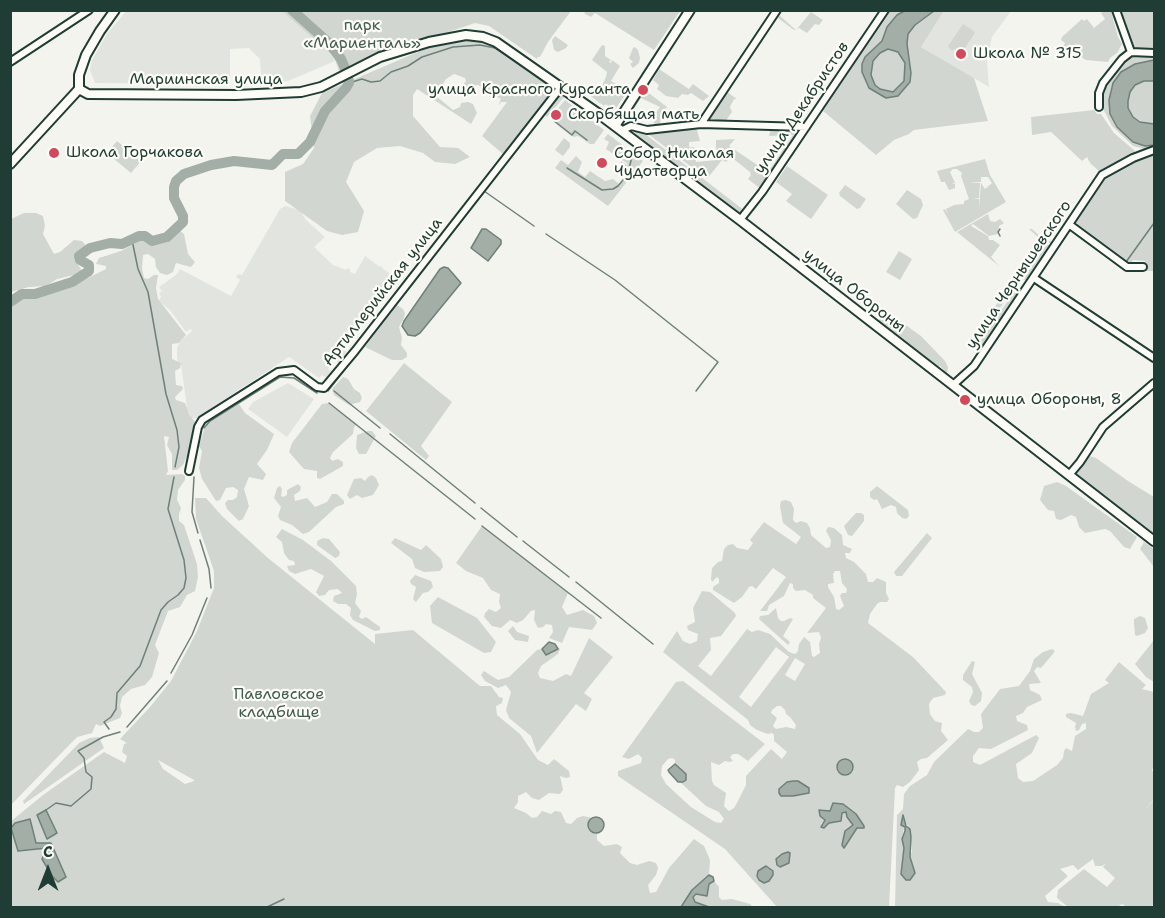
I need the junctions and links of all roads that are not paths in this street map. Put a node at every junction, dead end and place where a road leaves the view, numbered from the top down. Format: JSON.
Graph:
{"nodes":[{"id":1,"x":89,"y":10,"type":"edge"},
{"id":2,"x":115,"y":10,"type":"edge"},
{"id":3,"x":690,"y":10,"type":"edge"},
{"id":4,"x":777,"y":10,"type":"edge"},
{"id":5,"x":885,"y":10,"type":"edge"},
{"id":6,"x":1116,"y":10,"type":"edge"},
{"id":7,"x":1131,"y":52,"type":"junction"},
{"id":8,"x":1155,"y":53,"type":"edge"},
{"id":9,"x":10,"y":62,"type":"edge"},
{"id":10,"x":355,"y":70,"type":"joint"},
{"id":11,"x":561,"y":87,"type":"junction"},
{"id":12,"x":79,"y":89,"type":"junction"},
{"id":13,"x":1099,"y":107,"type":"dead end"},
{"id":14,"x":701,"y":124,"type":"junction"},
{"id":15,"x":806,"y":127,"type":"junction"},
{"id":16,"x":618,"y":129,"type":"junction"},
{"id":17,"x":1155,"y":150,"type":"edge"},
{"id":18,"x":10,"y":164,"type":"edge"},
{"id":19,"x":740,"y":220,"type":"junction"},
{"id":20,"x":1070,"y":225,"type":"junction"},
{"id":21,"x":1143,"y":267,"type":"dead end"},
{"id":22,"x":1034,"y":278,"type":"junction"},
{"id":23,"x":1155,"y":358,"type":"edge"},
{"id":24,"x":1155,"y":383,"type":"edge"},
{"id":25,"x":953,"y":385,"type":"junction"},
{"id":26,"x":189,"y":471,"type":"dead end"},
{"id":27,"x":1069,"y":475,"type":"junction"},
{"id":28,"x":1155,"y":541,"type":"edge"}],
"edges":[{"from":1,"to":9,"type":"street"},
{"from":2,"to":12,"type":"street"},
{"from":3,"to":16,"type":"street"},
{"from":4,"to":14,"type":"street"},
{"from":5,"to":15,"type":"street","name":"улица Декабристов"},
{"from":6,"to":7,"type":"street"},
{"from":7,"to":8,"type":"street"},
{"from":7,"to":13,"type":"street"},
{"from":10,"to":11,"type":"street","name":"улица Обороны"},
{"from":10,"to":12,"type":"street","name":"Мариинская улица"},
{"from":11,"to":16,"type":"street","name":"улица Обороны"},
{"from":11,"to":26,"type":"street","name":"Артиллерийская улица"},
{"from":12,"to":18,"type":"street"},
{"from":14,"to":15,"type":"street"},
{"from":14,"to":16,"type":"street"},
{"from":15,"to":19,"type":"street","name":"улица Декабристов"},
{"from":16,"to":19,"type":"street","name":"улица Обороны"},
{"from":17,"to":20,"type":"street","name":"улица Чернышевского"},
{"from":19,"to":25,"type":"street","name":"улица Обороны"},
{"from":20,"to":21,"type":"street"},
{"from":20,"to":22,"type":"street","name":"улица Чернышевского"},
{"from":22,"to":23,"type":"street"},
{"from":22,"to":25,"type":"street","name":"улица Чернышевского"},
{"from":24,"to":27,"type":"street"},
{"from":25,"to":27,"type":"street","name":"улица Обороны"},
{"from":27,"to":28,"type":"street","name":"улица Обороны"}]}
